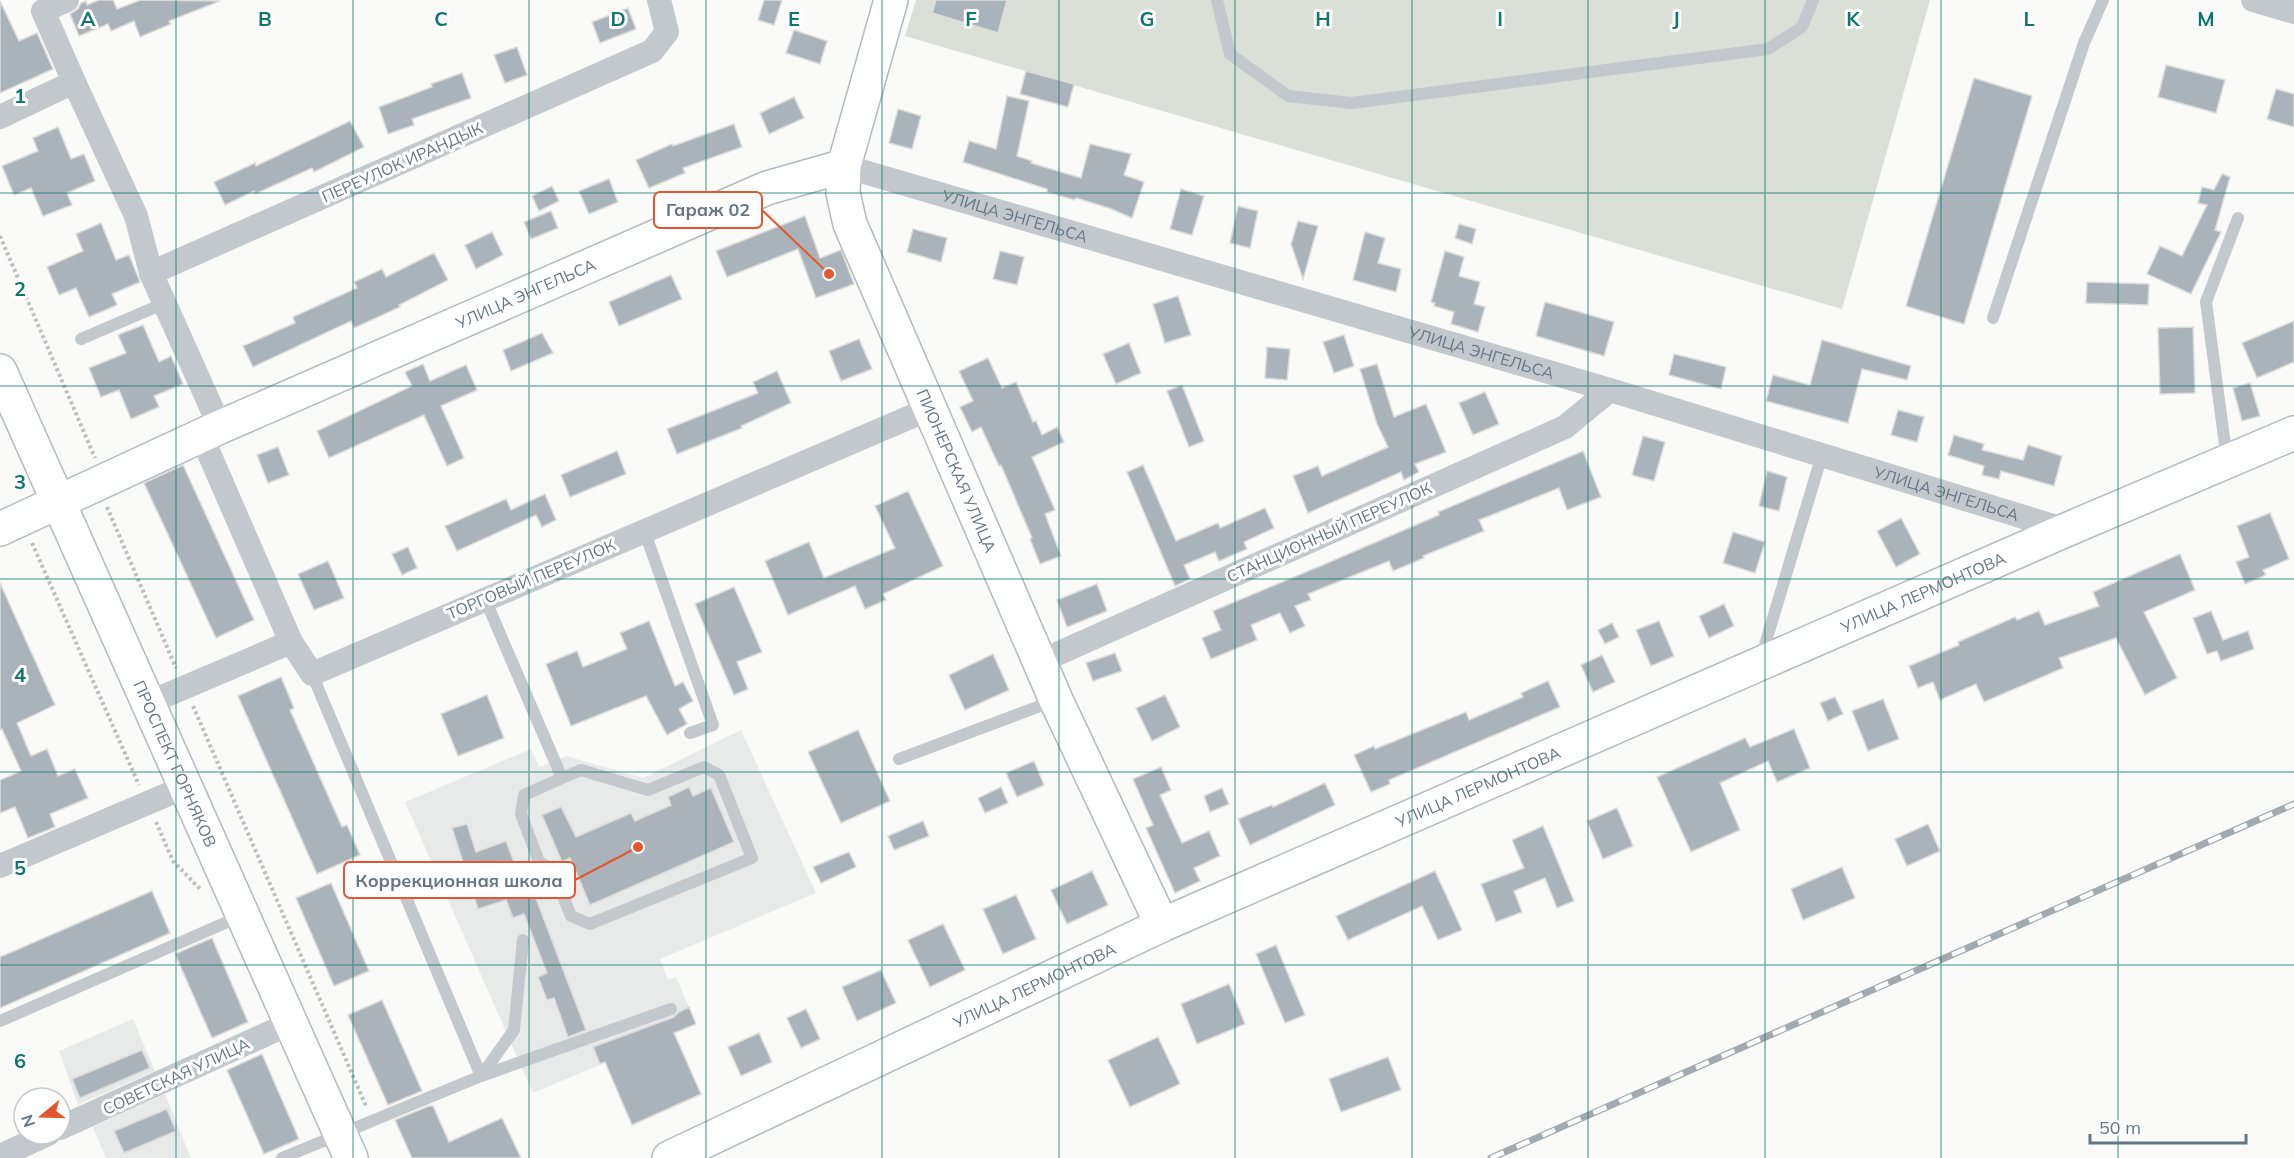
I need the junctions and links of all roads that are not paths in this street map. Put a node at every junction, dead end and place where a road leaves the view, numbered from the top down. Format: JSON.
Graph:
{"nodes":[{"id":1,"x":67,"y":0,"type":"edge"},
{"id":2,"x":659,"y":0,"type":"edge"},
{"id":3,"x":891,"y":0,"type":"edge"},
{"id":4,"x":1217,"y":0,"type":"edge"},
{"id":5,"x":1813,"y":0,"type":"edge"},
{"id":6,"x":2103,"y":0,"type":"edge"},
{"id":7,"x":2253,"y":0,"type":"edge"},
{"id":8,"x":40,"y":5,"type":"edge"},
{"id":9,"x":2294,"y":12,"type":"edge"},
{"id":10,"x":74,"y":82,"type":"junction"},
{"id":11,"x":0,"y":117,"type":"edge"},
{"id":12,"x":844,"y":166,"type":"junction"},
{"id":13,"x":2238,"y":218,"type":"dead end"},
{"id":14,"x":151,"y":273,"type":"junction"},
{"id":15,"x":165,"y":303,"type":"junction"},
{"id":16,"x":1993,"y":318,"type":"dead end"},
{"id":17,"x":81,"y":339,"type":"dead end"},
{"id":18,"x":0,"y":371,"type":"edge"},
{"id":19,"x":1610,"y":390,"type":"junction"},
{"id":20,"x":929,"y":409,"type":"junction"},
{"id":21,"x":211,"y":431,"type":"junction"},
{"id":22,"x":2294,"y":433,"type":"edge"},
{"id":23,"x":1822,"y":455,"type":"junction"},
{"id":24,"x":2227,"y":462,"type":"junction"},
{"id":25,"x":59,"y":503,"type":"junction"},
{"id":26,"x":11,"y":525,"type":"edge"},
{"id":27,"x":644,"y":530,"type":"junction"},
{"id":28,"x":2066,"y":530,"type":"junction"},
{"id":29,"x":485,"y":599,"type":"junction"},
{"id":30,"x":291,"y":642,"type":"junction"},
{"id":31,"x":1039,"y":662,"type":"junction"},
{"id":32,"x":1759,"y":664,"type":"junction"},
{"id":33,"x":312,"y":674,"type":"junction"},
{"id":34,"x":1056,"y":700,"type":"junction"},
{"id":35,"x":148,"y":703,"type":"junction"},
{"id":36,"x":690,"y":733,"type":"dead end"},
{"id":37,"x":899,"y":759,"type":"dead end"},
{"id":38,"x":562,"y":778,"type":"junction"},
{"id":39,"x":185,"y":787,"type":"junction"},
{"id":40,"x":0,"y":866,"type":"edge"},
{"id":41,"x":237,"y":917,"type":"junction"},
{"id":42,"x":1162,"y":925,"type":"junction"},
{"id":43,"x":523,"y":940,"type":"dead end"},
{"id":44,"x":671,"y":1009,"type":"dead end"},
{"id":45,"x":0,"y":1021,"type":"edge"},
{"id":46,"x":291,"y":1023,"type":"junction"},
{"id":47,"x":481,"y":1076,"type":"junction"},
{"id":48,"x":72,"y":1123,"type":"edge"},
{"id":49,"x":22,"y":1146,"type":"edge"},
{"id":50,"x":345,"y":1146,"type":"edge"},
{"id":51,"x":0,"y":1156,"type":"edge"},
{"id":52,"x":282,"y":1158,"type":"edge"},
{"id":53,"x":669,"y":1158,"type":"edge"}],
"edges":[{"from":1,"to":8,"type":"street"},
{"from":2,"to":14,"type":"street","name":"ПЕРЕУЛОК ИРАНДЫК"},
{"from":3,"to":12,"type":"main road","name":"ПИОНЕРСКАЯ УЛИЦА"},
{"from":4,"to":5,"type":"lane"},
{"from":6,"to":16,"type":"lane"},
{"from":7,"to":9,"type":"street"},
{"from":8,"to":10,"type":"street"},
{"from":10,"to":11,"type":"street"},
{"from":10,"to":14,"type":"street"},
{"from":12,"to":19,"type":"street","name":"УЛИЦА ЭНГЕЛЬСА"},
{"from":12,"to":20,"type":"main road","name":"ПИОНЕРСКАЯ УЛИЦА"},
{"from":12,"to":21,"type":"main road","name":"УЛИЦА ЭНГЕЛЬСА"},
{"from":13,"to":24,"type":"lane"},
{"from":14,"to":15,"type":"street"},
{"from":15,"to":17,"type":"lane"},
{"from":15,"to":21,"type":"street"},
{"from":18,"to":25,"type":"main road","name":"ПРОСПЕКТ ГОРНЯКОВ"},
{"from":19,"to":23,"type":"street","name":"УЛИЦА ЭНГЕЛЬСА"},
{"from":19,"to":31,"type":"street","name":"СТАНЦИОННЫЙ ПЕРЕУЛОК"},
{"from":20,"to":27,"type":"street","name":"ТОРГОВЫЙ ПЕРЕУЛОК"},
{"from":20,"to":31,"type":"main road","name":"ПИОНЕРСКАЯ УЛИЦА"},
{"from":21,"to":25,"type":"main road","name":"УЛИЦА ЭНГЕЛЬСА"},
{"from":21,"to":30,"type":"street"},
{"from":22,"to":24,"type":"main road","name":"УЛИЦА ЛЕРМОНТОВА"},
{"from":23,"to":28,"type":"street","name":"УЛИЦА ЭНГЕЛЬСА"},
{"from":23,"to":32,"type":"lane"},
{"from":24,"to":28,"type":"main road","name":"УЛИЦА ЛЕРМОНТОВА"},
{"from":25,"to":26,"type":"main road","name":"УЛИЦА ЭНГЕЛЬСА"},
{"from":25,"to":35,"type":"main road","name":"ПРОСПЕКТ ГОРНЯКОВ"},
{"from":27,"to":29,"type":"street","name":"ТОРГОВЫЙ ПЕРЕУЛОК"},
{"from":27,"to":36,"type":"lane"},
{"from":28,"to":32,"type":"main road","name":"УЛИЦА ЛЕРМОНТОВА"},
{"from":29,"to":33,"type":"street","name":"ТОРГОВЫЙ ПЕРЕУЛОК"},
{"from":29,"to":38,"type":"lane"},
{"from":30,"to":33,"type":"street"},
{"from":30,"to":35,"type":"street"},
{"from":31,"to":34,"type":"main road","name":"ПИОНЕРСКАЯ УЛИЦА"},
{"from":32,"to":42,"type":"main road","name":"УЛИЦА ЛЕРМОНТОВА"},
{"from":33,"to":47,"type":"lane"},
{"from":34,"to":37,"type":"lane"},
{"from":34,"to":42,"type":"main road","name":"ПИОНЕРСКАЯ УЛИЦА"},
{"from":35,"to":39,"type":"main road","name":"ПРОСПЕКТ ГОРНЯКОВ"},
{"from":38,"to":38,"type":"lane"},
{"from":39,"to":40,"type":"street"},
{"from":39,"to":41,"type":"main road","name":"ПРОСПЕКТ ГОРНЯКОВ"},
{"from":41,"to":45,"type":"lane"},
{"from":41,"to":46,"type":"main road","name":"ПРОСПЕКТ ГОРНЯКОВ"},
{"from":42,"to":53,"type":"main road","name":"УЛИЦА ЛЕРМОНТОВА"},
{"from":43,"to":47,"type":"lane"},
{"from":44,"to":47,"type":"lane"},
{"from":46,"to":48,"type":"street","name":"СОВЕТСКАЯ УЛИЦА"},
{"from":46,"to":50,"type":"main road","name":"ПРОСПЕКТ ГОРНЯКОВ"},
{"from":47,"to":50,"type":"lane"},
{"from":49,"to":51,"type":"street"},
{"from":50,"to":52,"type":"lane"}]}
